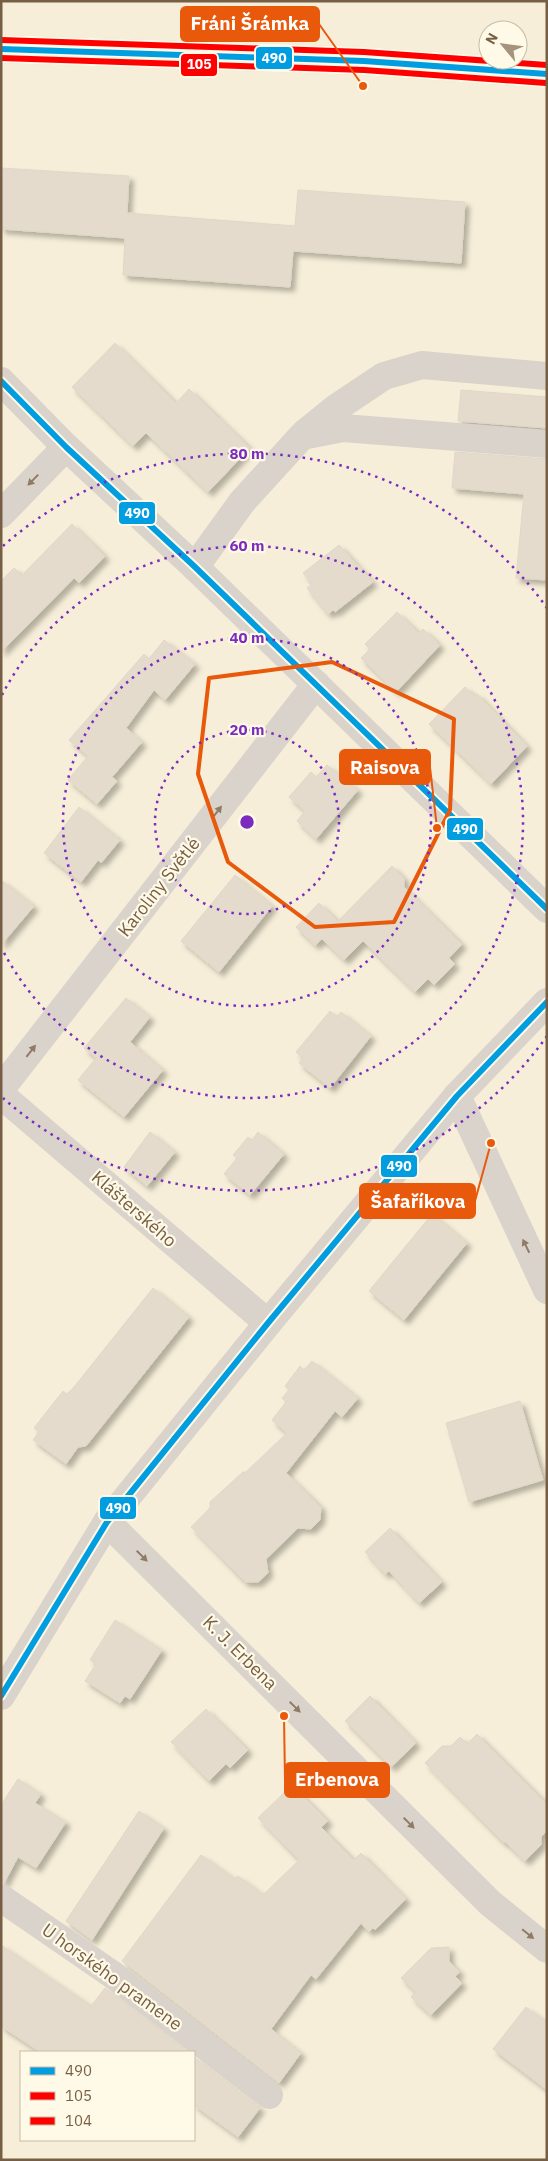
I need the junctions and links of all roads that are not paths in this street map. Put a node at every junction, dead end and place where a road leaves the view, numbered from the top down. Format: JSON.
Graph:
{"nodes":[{"id":1,"x":1,"y":48,"type":"edge"},
{"id":2,"x":547,"y":74,"type":"edge"},
{"id":3,"x":547,"y":376,"type":"edge"},
{"id":4,"x":1,"y":381,"type":"edge"},
{"id":5,"x":302,"y":436,"type":"junction"},
{"id":6,"x":547,"y":444,"type":"edge"},
{"id":7,"x":66,"y":447,"type":"junction"},
{"id":8,"x":1,"y":514,"type":"edge"},
{"id":9,"x":195,"y":567,"type":"junction"},
{"id":10,"x":316,"y":684,"type":"junction"},
{"id":11,"x":547,"y":909,"type":"edge"},
{"id":12,"x":547,"y":1002,"type":"edge"},
{"id":13,"x":1,"y":1089,"type":"edge"},
{"id":14,"x":1,"y":1095,"type":"edge"},
{"id":15,"x":457,"y":1096,"type":"junction"},
{"id":16,"x":547,"y":1290,"type":"edge"},
{"id":17,"x":268,"y":1323,"type":"junction"},
{"id":18,"x":107,"y":1522,"type":"junction"},
{"id":19,"x":1,"y":1696,"type":"edge"},
{"id":20,"x":1,"y":1898,"type":"edge"},
{"id":21,"x":547,"y":1949,"type":"edge"},
{"id":22,"x":268,"y":2095,"type":"dead end"}],
"edges":[{"from":1,"to":2,"type":"street"},
{"from":3,"to":5,"type":"street"},
{"from":4,"to":7,"type":"street"},
{"from":5,"to":6,"type":"street"},
{"from":5,"to":9,"type":"street"},
{"from":7,"to":8,"type":"street","one_way":true},
{"from":7,"to":9,"type":"street"},
{"from":9,"to":10,"type":"street"},
{"from":10,"to":11,"type":"street"},
{"from":13,"to":10,"type":"street","name":"Karoliny Světlé","one_way":true},
{"from":12,"to":15,"type":"street"},
{"from":14,"to":17,"type":"street","name":"Klášterského"},
{"from":16,"to":15,"type":"street","one_way":true},
{"from":15,"to":17,"type":"street"},
{"from":17,"to":18,"type":"street"},
{"from":18,"to":19,"type":"street"},
{"from":18,"to":21,"type":"street","name":"K. J. Erbena","one_way":true},
{"from":20,"to":22,"type":"street","name":"U horského pramene"}]}
